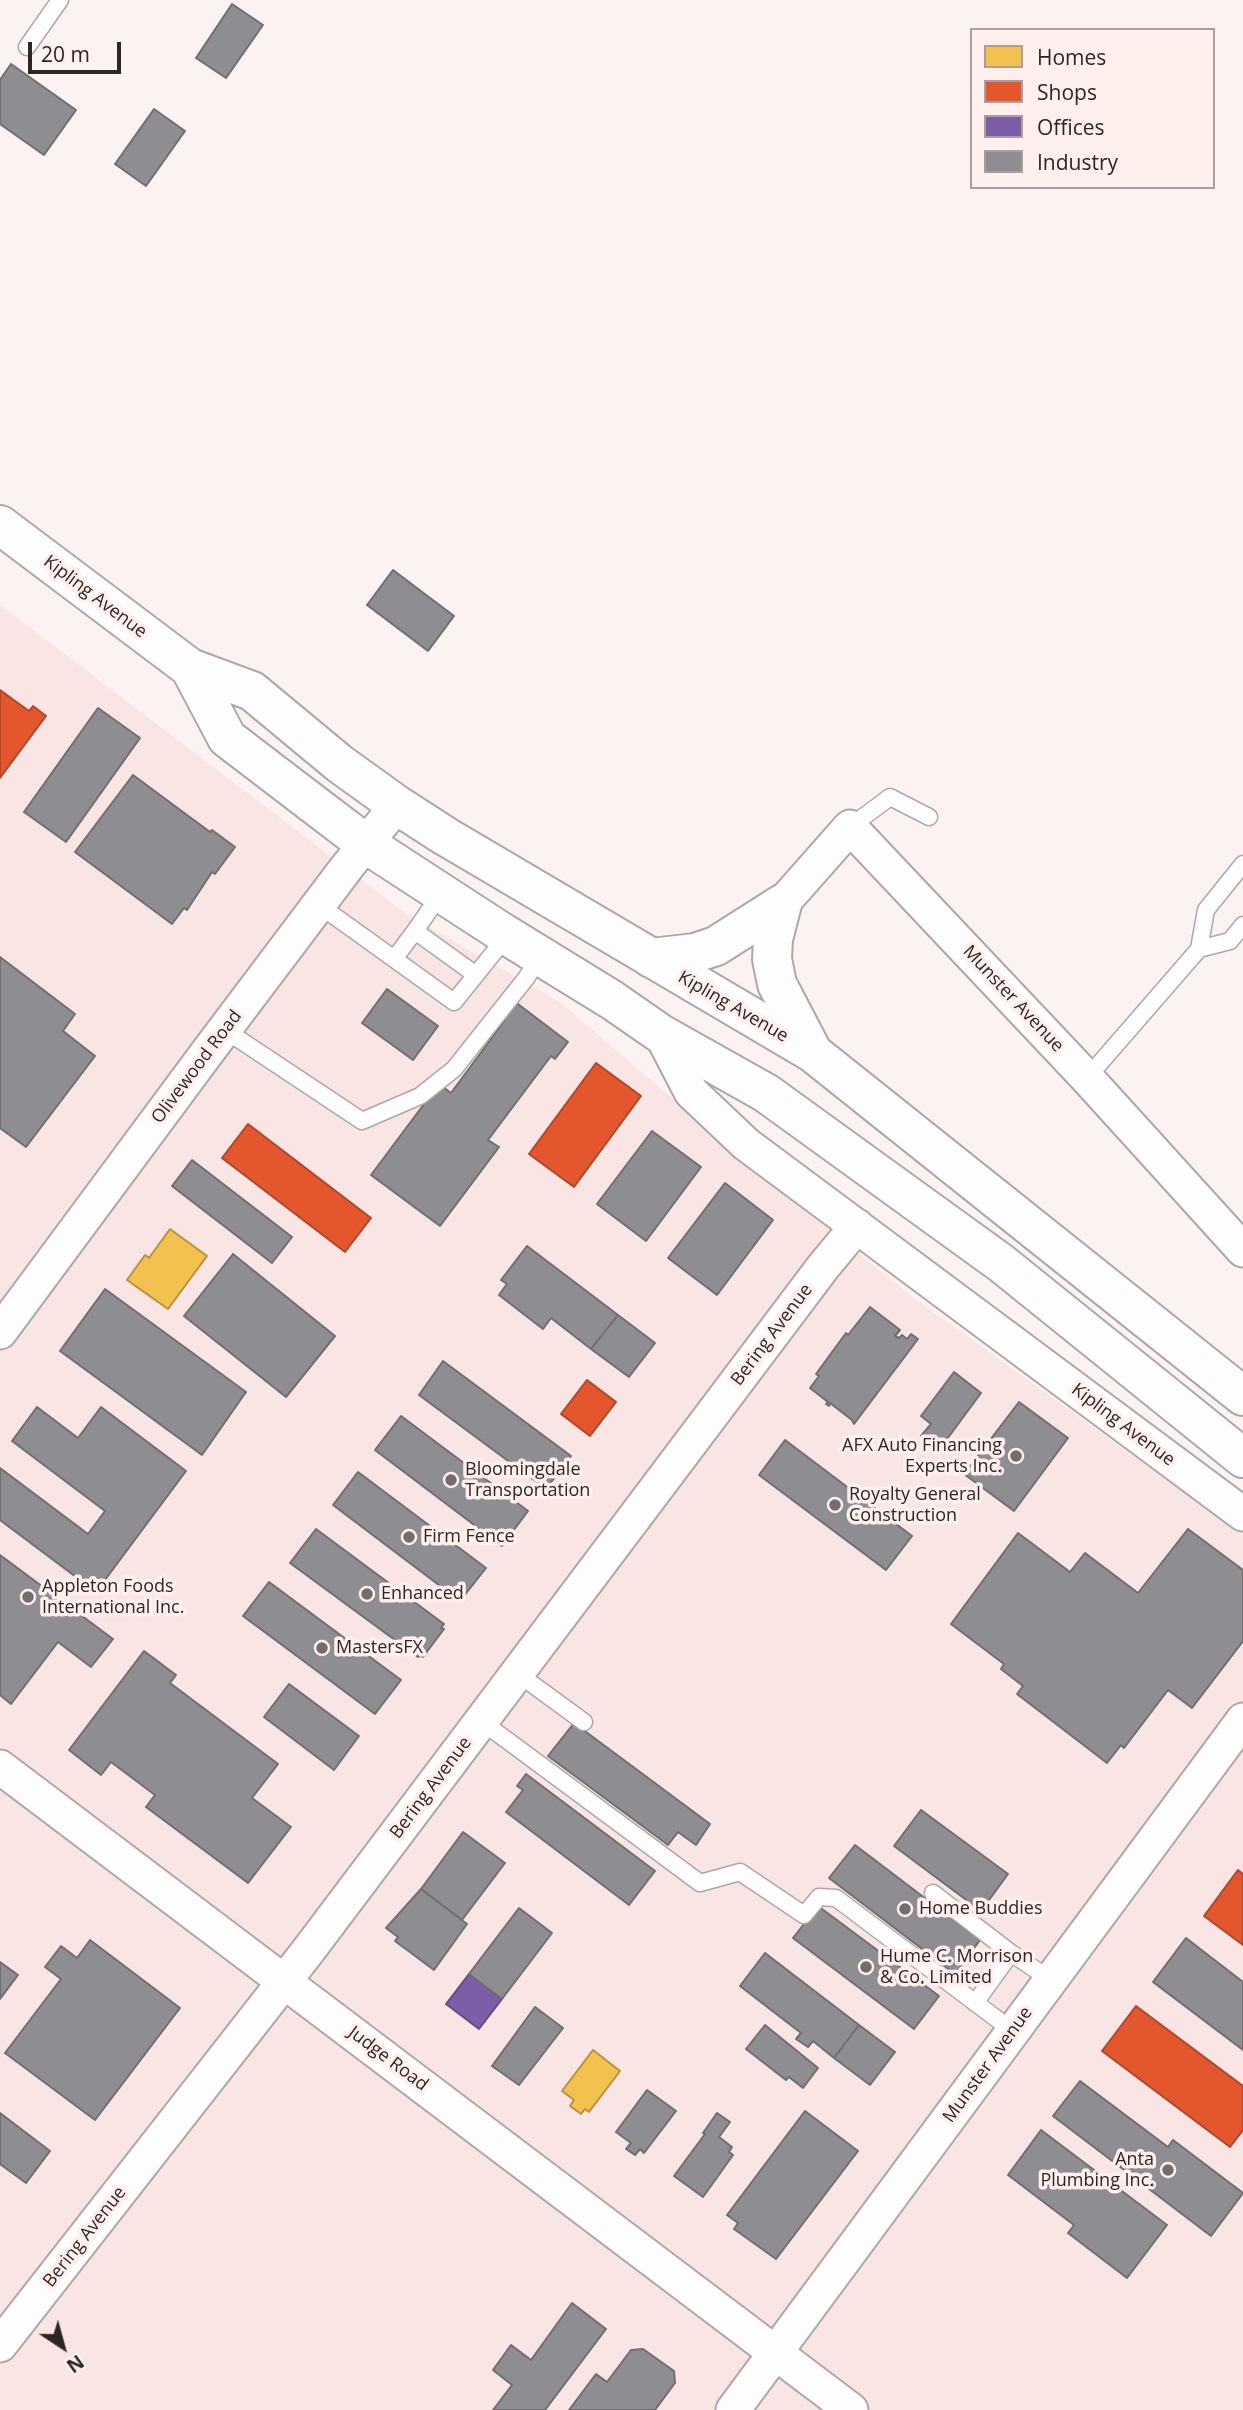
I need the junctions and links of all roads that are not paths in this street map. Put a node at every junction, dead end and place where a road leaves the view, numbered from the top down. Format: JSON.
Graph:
{"nodes":[{"id":1,"x":60,"y":0,"type":"edge"},
{"id":2,"x":27,"y":47,"type":"dead end"},
{"id":3,"x":0,"y":525,"type":"edge"},
{"id":4,"x":190,"y":668,"type":"junction"},
{"id":5,"x":397,"y":805,"type":"junction"},
{"id":6,"x":929,"y":817,"type":"dead end"},
{"id":7,"x":850,"y":827,"type":"junction"},
{"id":8,"x":366,"y":844,"type":"junction"},
{"id":9,"x":1243,"y":864,"type":"edge"},
{"id":10,"x":442,"y":892,"type":"junction"},
{"id":11,"x":782,"y":904,"type":"junction"},
{"id":12,"x":319,"y":905,"type":"junction"},
{"id":13,"x":1243,"y":925,"type":"edge"},
{"id":14,"x":415,"y":930,"type":"junction"},
{"id":15,"x":507,"y":936,"type":"junction"},
{"id":16,"x":1199,"y":949,"type":"junction"},
{"id":17,"x":540,"y":956,"type":"junction"},
{"id":18,"x":651,"y":958,"type":"junction"},
{"id":19,"x":394,"y":959,"type":"junction"},
{"id":20,"x":476,"y":975,"type":"junction"},
{"id":21,"x":225,"y":1030,"type":"junction"},
{"id":22,"x":661,"y":1034,"type":"junction"},
{"id":23,"x":814,"y":1053,"type":"junction"},
{"id":24,"x":1087,"y":1079,"type":"junction"},
{"id":25,"x":857,"y":1226,"type":"junction"},
{"id":26,"x":1243,"y":1250,"type":"edge"},
{"id":27,"x":0,"y":1332,"type":"edge"},
{"id":28,"x":1243,"y":1396,"type":"edge"},
{"id":29,"x":1234,"y":1450,"type":"edge"},
{"id":30,"x":1243,"y":1514,"type":"edge"},
{"id":31,"x":517,"y":1673,"type":"junction"},
{"id":32,"x":1243,"y":1720,"type":"edge"},
{"id":33,"x":481,"y":1721,"type":"junction"},
{"id":34,"x":584,"y":1722,"type":"dead end"},
{"id":35,"x":0,"y":1767,"type":"edge"},
{"id":36,"x":933,"y":1893,"type":"dead end"},
{"id":37,"x":1012,"y":1953,"type":"junction"},
{"id":38,"x":1051,"y":1980,"type":"junction"},
{"id":39,"x":285,"y":1981,"type":"junction"},
{"id":40,"x":975,"y":2003,"type":"junction"},
{"id":41,"x":1013,"y":2031,"type":"junction"},
{"id":42,"x":0,"y":2345,"type":"edge"},
{"id":43,"x":776,"y":2353,"type":"junction"},
{"id":44,"x":733,"y":2410,"type":"edge"},
{"id":45,"x":851,"y":2410,"type":"edge"}],
"edges":[{"from":1,"to":2,"type":"lane"},
{"from":3,"to":4,"type":"main road","name":"Kipling Avenue"},
{"from":4,"to":5,"type":"main road","name":"Kipling Avenue"},
{"from":4,"to":8,"type":"main road","name":"Kipling Avenue"},
{"from":5,"to":8,"type":"street","name":"Olivewood Road"},
{"from":5,"to":18,"type":"main road","name":"Kipling Avenue"},
{"from":6,"to":7,"type":"lane"},
{"from":7,"to":11,"type":"street"},
{"from":7,"to":24,"type":"street","name":"Munster Avenue"},
{"from":8,"to":10,"type":"main road","name":"Kipling Avenue"},
{"from":8,"to":12,"type":"street","name":"Olivewood Road"},
{"from":9,"to":16,"type":"lane"},
{"from":10,"to":14,"type":"lane"},
{"from":10,"to":15,"type":"main road","name":"Kipling Avenue"},
{"from":11,"to":18,"type":"main road"},
{"from":11,"to":23,"type":"main road"},
{"from":12,"to":19,"type":"lane"},
{"from":12,"to":21,"type":"street","name":"Olivewood Road"},
{"from":13,"to":16,"type":"lane"},
{"from":14,"to":19,"type":"lane"},
{"from":14,"to":20,"type":"lane"},
{"from":15,"to":17,"type":"main road","name":"Kipling Avenue"},
{"from":15,"to":20,"type":"lane"},
{"from":16,"to":24,"type":"lane"},
{"from":17,"to":21,"type":"lane"},
{"from":17,"to":22,"type":"main road","name":"Kipling Avenue"},
{"from":18,"to":23,"type":"main road","name":"Kipling Avenue"},
{"from":19,"to":20,"type":"lane"},
{"from":21,"to":27,"type":"street","name":"Olivewood Road"},
{"from":22,"to":25,"type":"street","name":"Kipling Avenue"},
{"from":22,"to":29,"type":"main road","name":"Kipling Avenue"},
{"from":23,"to":28,"type":"main road","name":"Kipling Avenue"},
{"from":24,"to":26,"type":"street","name":"Munster Avenue"},
{"from":25,"to":30,"type":"street","name":"Kipling Avenue"},
{"from":25,"to":31,"type":"street","name":"Bering Avenue"},
{"from":31,"to":33,"type":"street","name":"Bering Avenue"},
{"from":31,"to":34,"type":"lane"},
{"from":32,"to":38,"type":"street","name":"Munster Avenue"},
{"from":33,"to":39,"type":"street","name":"Bering Avenue"},
{"from":33,"to":40,"type":"lane"},
{"from":35,"to":39,"type":"street","name":"Judge Road"},
{"from":36,"to":37,"type":"lane"},
{"from":37,"to":38,"type":"lane"},
{"from":37,"to":40,"type":"lane"},
{"from":38,"to":41,"type":"street","name":"Munster Avenue"},
{"from":39,"to":42,"type":"street","name":"Bering Avenue"},
{"from":39,"to":43,"type":"street","name":"Judge Road"},
{"from":40,"to":41,"type":"lane"},
{"from":41,"to":43,"type":"street","name":"Munster Avenue"},
{"from":43,"to":44,"type":"street","name":"Munster Avenue"},
{"from":43,"to":45,"type":"street","name":"Judge Road"}]}
